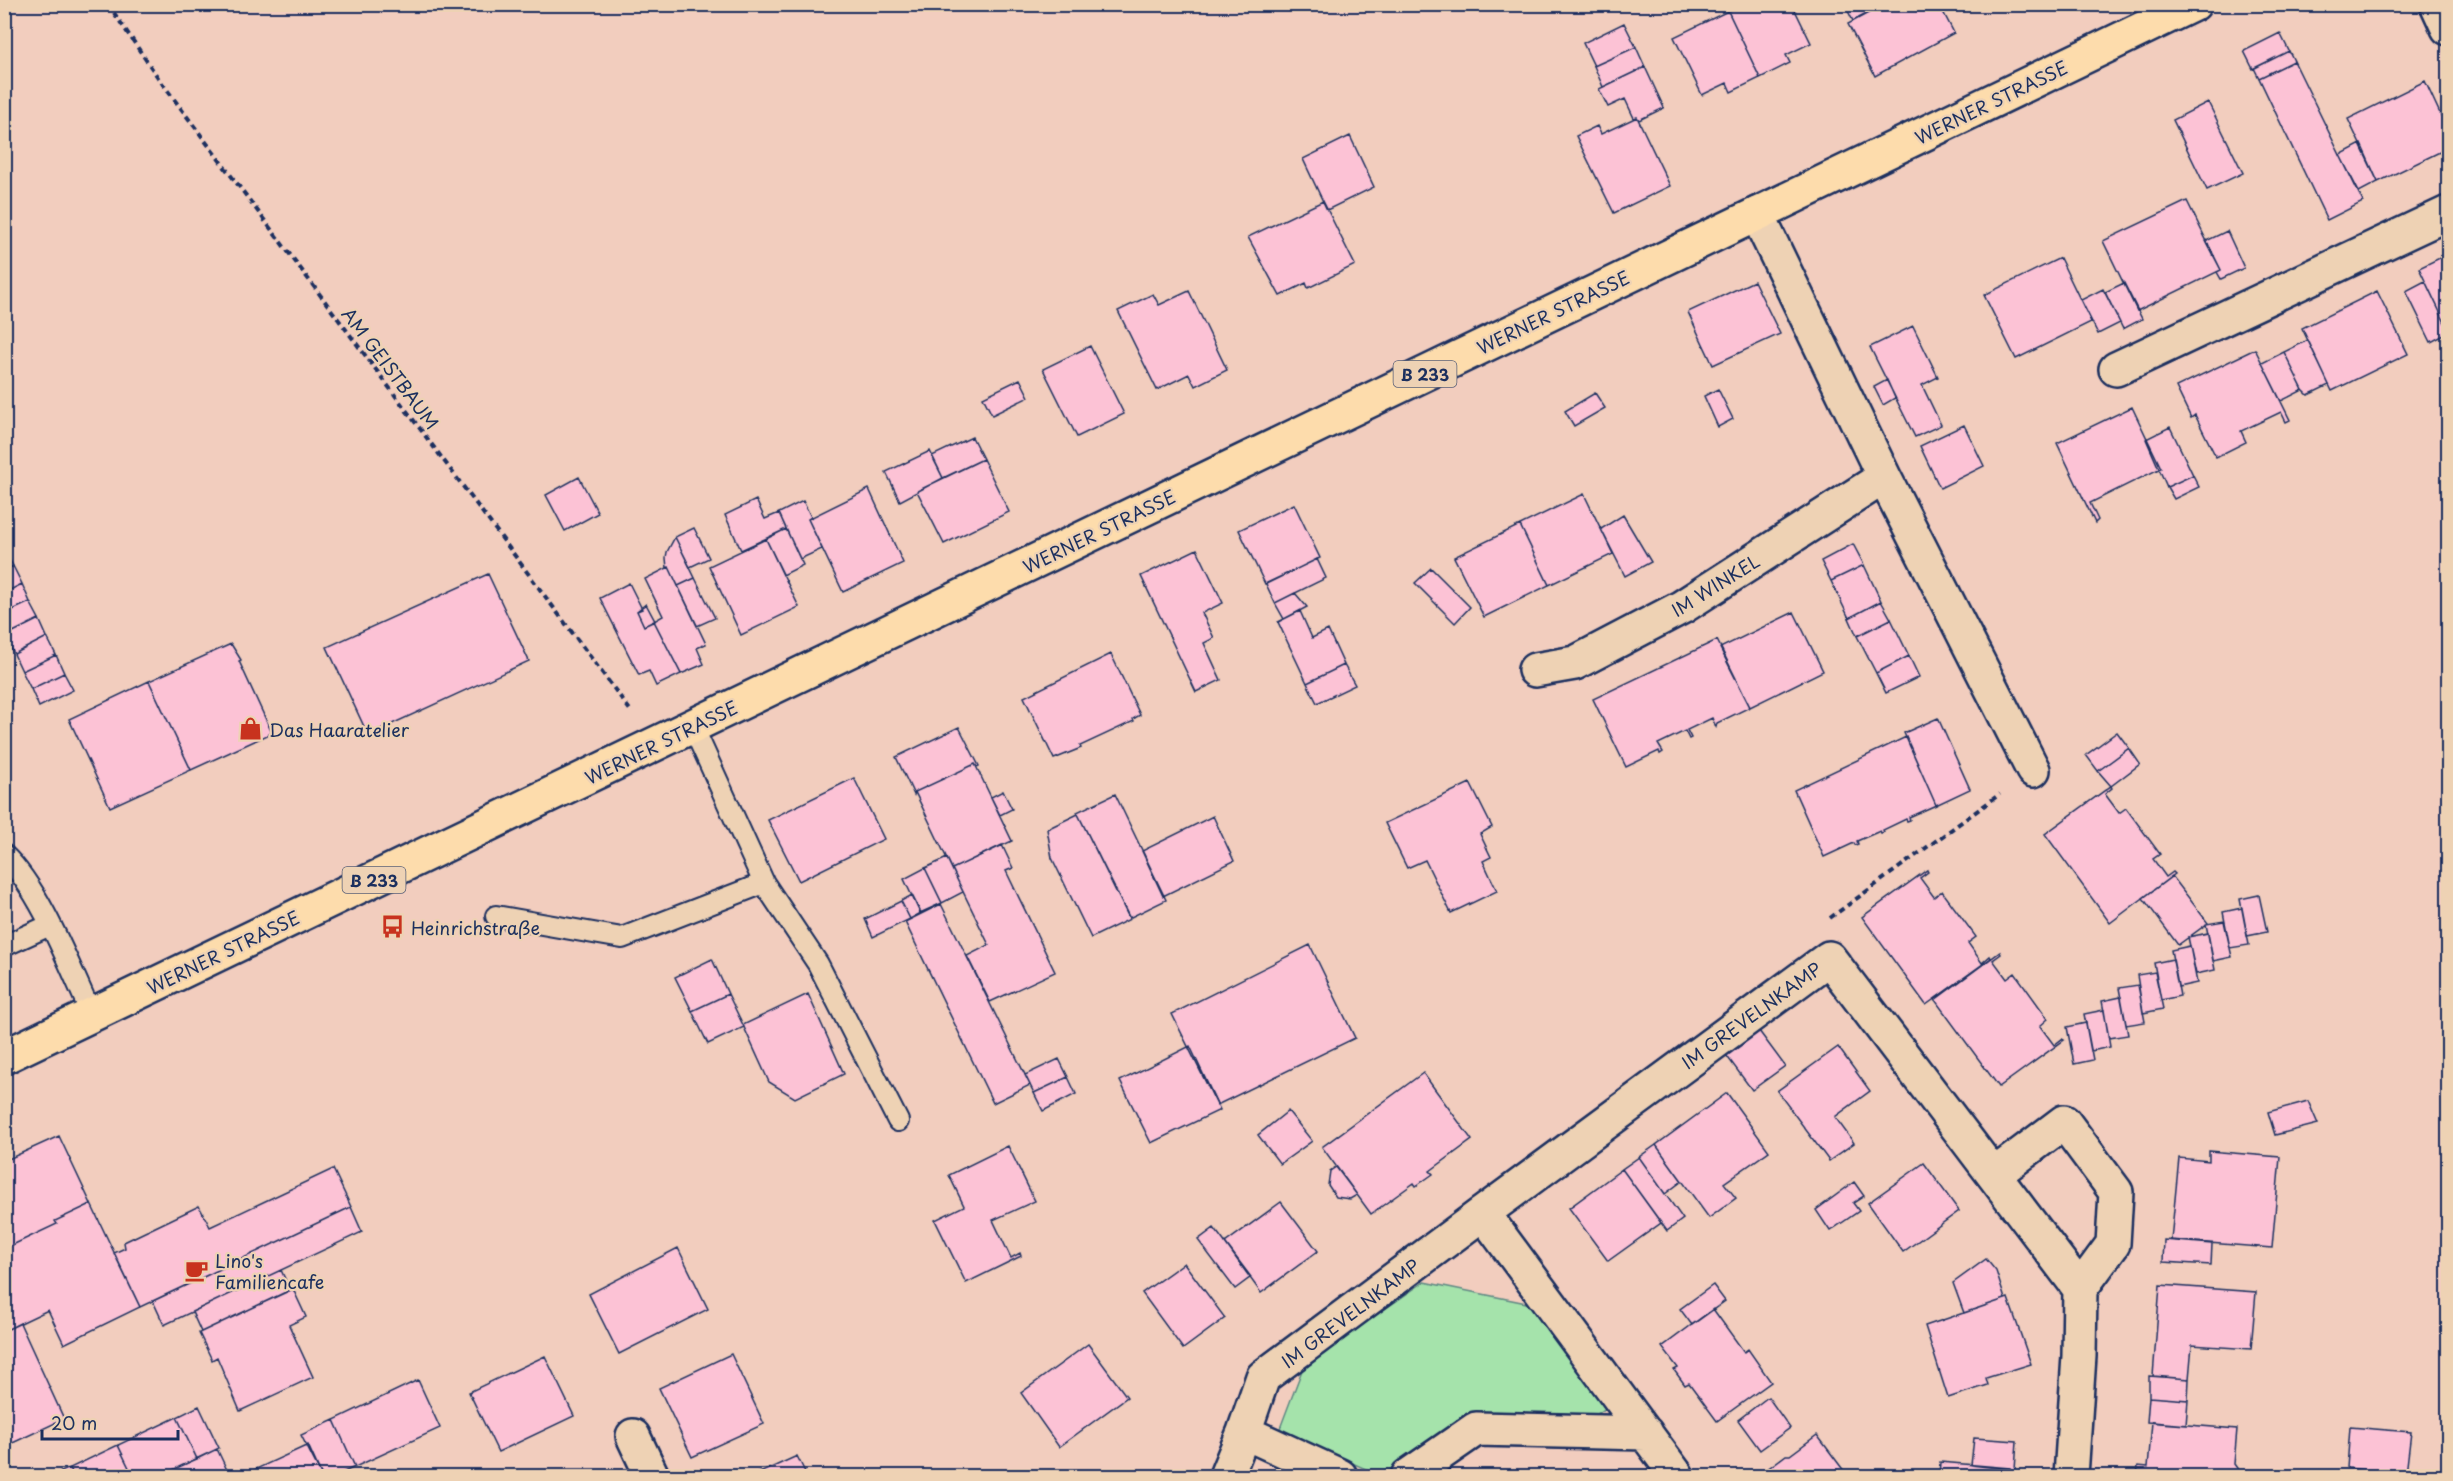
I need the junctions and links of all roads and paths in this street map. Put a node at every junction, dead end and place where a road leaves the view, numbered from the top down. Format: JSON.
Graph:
{"nodes":[{"id":1,"x":108,"y":4,"type":"edge"},
{"id":2,"x":2194,"y":4,"type":"edge"},
{"id":3,"x":2437,"y":4,"type":"edge"},
{"id":4,"x":2448,"y":28,"type":"edge"},
{"id":5,"x":2448,"y":213,"type":"edge"},
{"id":6,"x":1757,"y":214,"type":"junction"},
{"id":7,"x":2116,"y":369,"type":"dead end"},
{"id":8,"x":1884,"y":477,"type":"junction"},
{"id":9,"x":1535,"y":670,"type":"dead end"},
{"id":10,"x":693,"y":727,"type":"junction"},
{"id":11,"x":656,"y":745,"type":"junction"},
{"id":12,"x":2033,"y":770,"type":"joint"},
{"id":13,"x":4,"y":855,"type":"edge"},
{"id":14,"x":764,"y":883,"type":"junction"},
{"id":15,"x":496,"y":916,"type":"dead end"},
{"id":16,"x":50,"y":925,"type":"junction"},
{"id":17,"x":4,"y":946,"type":"edge"},
{"id":18,"x":1829,"y":958,"type":"junction"},
{"id":19,"x":92,"y":1015,"type":"junction"},
{"id":20,"x":4,"y":1057,"type":"edge"},
{"id":21,"x":898,"y":1121,"type":"dead end"},
{"id":22,"x":1995,"y":1174,"type":"junction"},
{"id":23,"x":1483,"y":1213,"type":"junction"},
{"id":24,"x":2080,"y":1289,"type":"junction"},
{"id":25,"x":1244,"y":1432,"type":"junction"},
{"id":26,"x":1646,"y":1433,"type":"junction"},
{"id":27,"x":633,"y":1436,"type":"dead end"},
{"id":28,"x":652,"y":1476,"type":"edge"},
{"id":29,"x":1226,"y":1476,"type":"edge"},
{"id":30,"x":1340,"y":1476,"type":"edge"},
{"id":31,"x":1408,"y":1476,"type":"edge"},
{"id":32,"x":1677,"y":1476,"type":"edge"},
{"id":33,"x":2072,"y":1476,"type":"edge"}],
"edges":[{"from":1,"to":11,"type":"path","name":"AM GEISTBAUM"},
{"from":2,"to":6,"type":"main road","name":"WERNER STRASSE","number":"B 233"},
{"from":3,"to":4,"type":"street"},
{"from":5,"to":7,"type":"street"},
{"from":6,"to":8,"type":"street"},
{"from":6,"to":10,"type":"main road","name":"WERNER STRASSE","number":"B 233"},
{"from":8,"to":9,"type":"street","name":"IM WINKEL"},
{"from":8,"to":12,"type":"street"},
{"from":10,"to":11,"type":"main road","name":"WERNER STRASSE","number":"B 233"},
{"from":10,"to":14,"type":"lane"},
{"from":11,"to":19,"type":"main road","name":"WERNER STRASSE","number":"B 233"},
{"from":12,"to":18,"type":"path"},
{"from":13,"to":16,"type":"lane"},
{"from":14,"to":15,"type":"lane"},
{"from":14,"to":21,"type":"lane"},
{"from":16,"to":17,"type":"lane"},
{"from":16,"to":19,"type":"lane"},
{"from":18,"to":22,"type":"street","name":"IM GREVELNKAMP"},
{"from":18,"to":23,"type":"street","name":"IM GREVELNKAMP"},
{"from":19,"to":20,"type":"main road","name":"WERNER STRASSE","number":"B 233"},
{"from":22,"to":24,"type":"street","name":"IM GREVELNKAMP"},
{"from":22,"to":24,"type":"street"},
{"from":23,"to":25,"type":"street","name":"IM GREVELNKAMP"},
{"from":23,"to":26,"type":"street"},
{"from":24,"to":33,"type":"street"},
{"from":25,"to":29,"type":"street","name":"IM GREVELNKAMP"},
{"from":25,"to":30,"type":"street"},
{"from":26,"to":31,"type":"street"},
{"from":26,"to":32,"type":"street"},
{"from":27,"to":28,"type":"street"}]}
